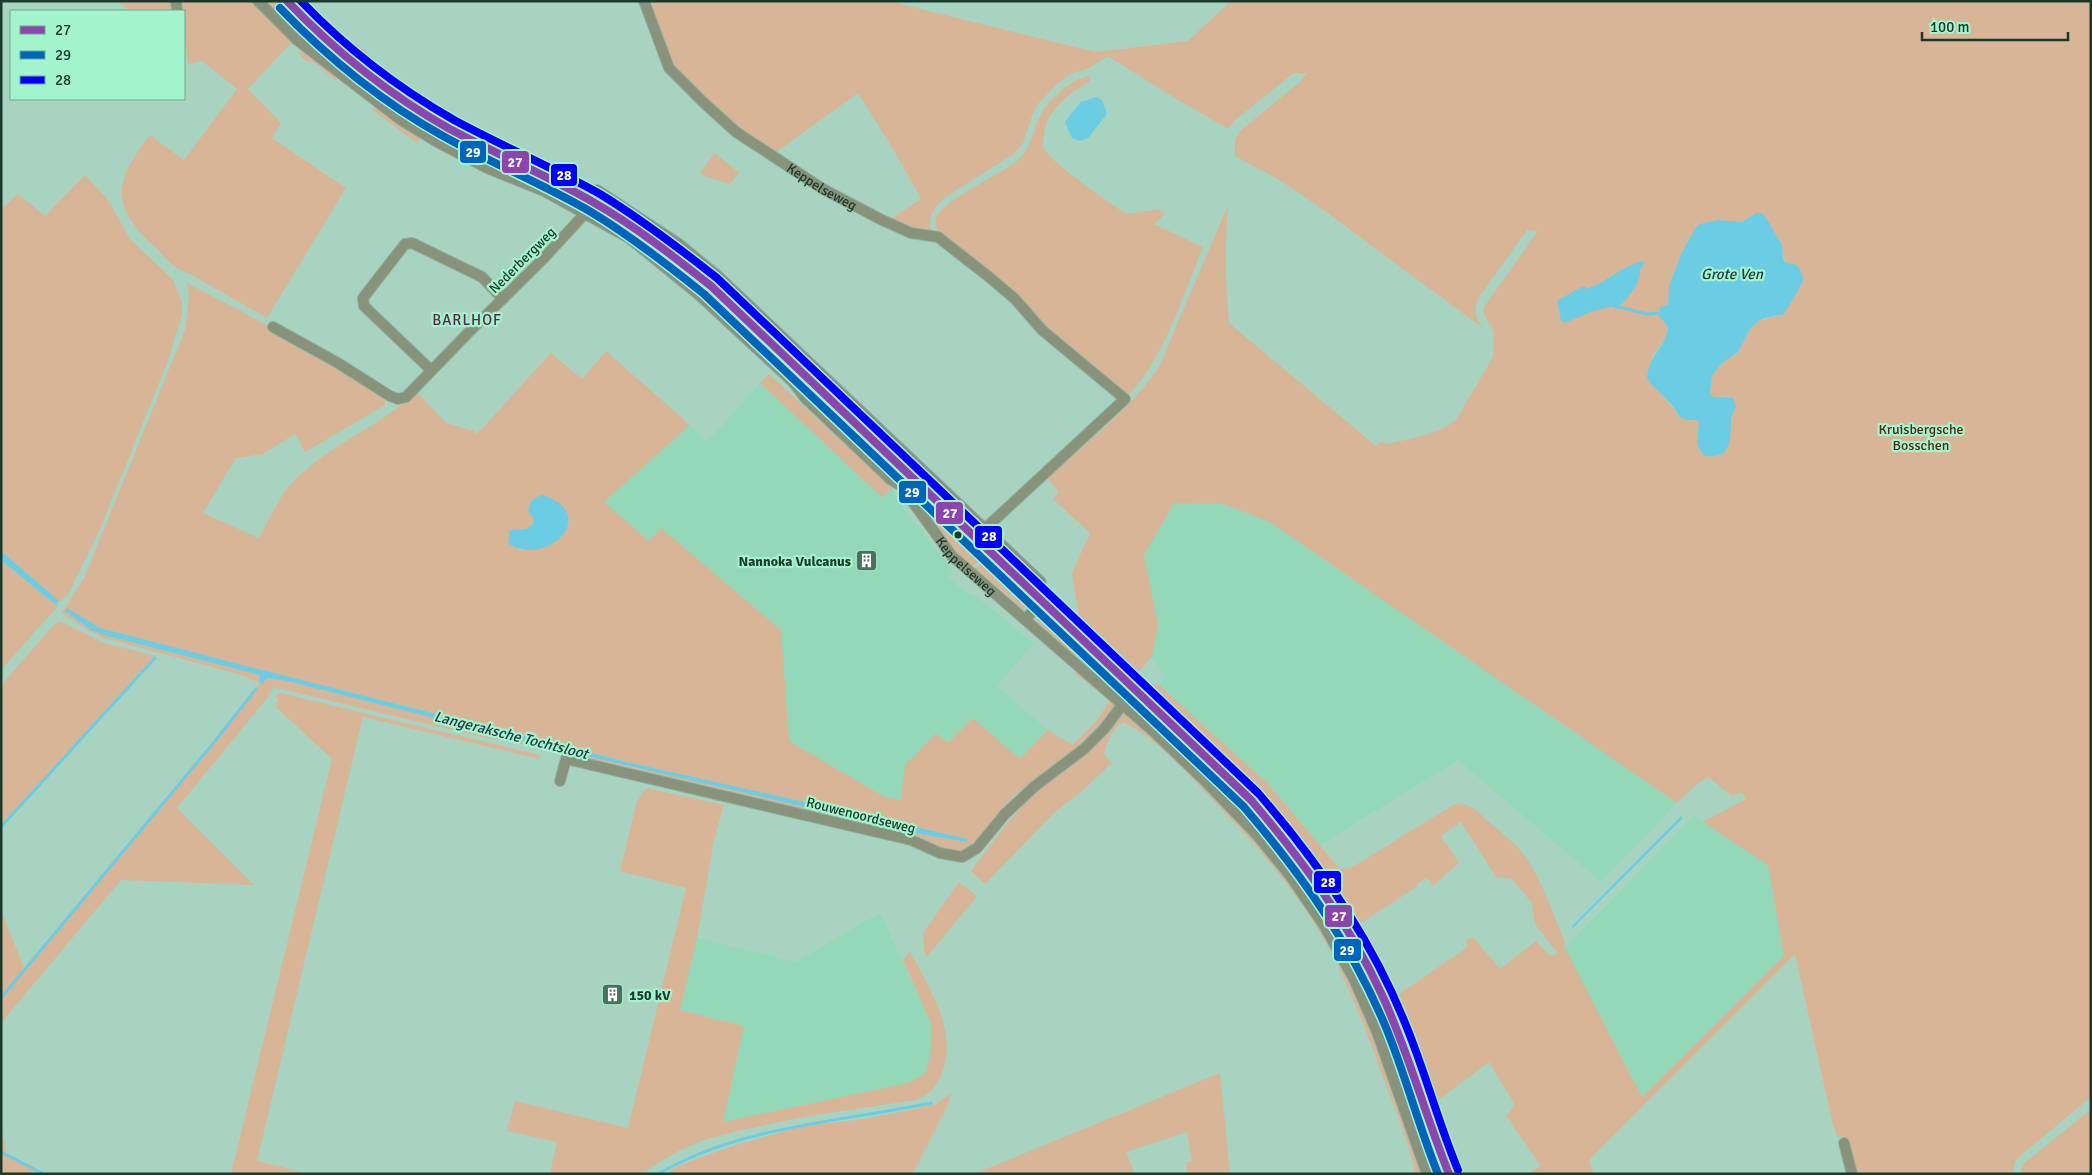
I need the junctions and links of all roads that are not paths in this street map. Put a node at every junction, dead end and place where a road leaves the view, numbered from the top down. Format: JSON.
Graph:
{"nodes":[{"id":1,"x":258,"y":1,"type":"edge"},
{"id":2,"x":287,"y":1,"type":"edge"},
{"id":3,"x":644,"y":1,"type":"edge"},
{"id":4,"x":473,"y":141,"type":"junction"},
{"id":5,"x":464,"y":156,"type":"junction"},
{"id":6,"x":592,"y":202,"type":"junction"},
{"id":7,"x":504,"y":299,"type":"junction"},
{"id":8,"x":273,"y":327,"type":"dead end"},
{"id":9,"x":431,"y":370,"type":"junction"},
{"id":10,"x":980,"y":533,"type":"junction"},
{"id":11,"x":1041,"y":582,"type":"dead end"},
{"id":12,"x":1041,"y":601,"type":"junction"},
{"id":13,"x":1026,"y":619,"type":"junction"},
{"id":14,"x":1136,"y":690,"type":"junction"},
{"id":15,"x":1122,"y":704,"type":"junction"},
{"id":16,"x":560,"y":781,"type":"dead end"},
{"id":17,"x":1369,"y":970,"type":"junction"},
{"id":18,"x":1354,"y":979,"type":"junction"},
{"id":19,"x":1844,"y":1143,"type":"dead end"},
{"id":20,"x":1443,"y":1172,"type":"edge"},
{"id":21,"x":1427,"y":1174,"type":"edge"},
{"id":22,"x":1852,"y":1174,"type":"edge"}],
"edges":[{"from":1,"to":5,"type":"street","name":"Keppelseweg"},
{"from":2,"to":4,"type":"main road","name":"Keppelseweg"},
{"from":3,"to":10,"type":"street","name":"Keppelseweg"},
{"from":4,"to":5,"type":"street"},
{"from":4,"to":6,"type":"main road","name":"Keppelseweg"},
{"from":5,"to":6,"type":"street","name":"Keppelseweg"},
{"from":6,"to":7,"type":"street","name":"Nederbergweg"},
{"from":6,"to":10,"type":"main road","name":"Keppelseweg"},
{"from":6,"to":13,"type":"street","name":"Keppelseweg"},
{"from":7,"to":9,"type":"street","name":"Nederbergweg"},
{"from":7,"to":9,"type":"street"},
{"from":8,"to":9,"type":"street","name":"Nederbergweg"},
{"from":10,"to":11,"type":"street","name":"Keppelseweg"},
{"from":10,"to":12,"type":"main road","name":"Keppelseweg"},
{"from":12,"to":13,"type":"street"},
{"from":12,"to":14,"type":"main road","name":"Keppelseweg"},
{"from":13,"to":15,"type":"street","name":"Keppelseweg"},
{"from":14,"to":15,"type":"street","name":"Rouwenoordseweg"},
{"from":14,"to":17,"type":"main road","name":"Keppelseweg"},
{"from":15,"to":16,"type":"street","name":"Rouwenoordseweg"},
{"from":15,"to":18,"type":"street","name":"Keppelseweg"},
{"from":17,"to":18,"type":"street"},
{"from":17,"to":20,"type":"main road","name":"Keppelseweg"},
{"from":18,"to":21,"type":"street","name":"Keppelseweg"},
{"from":19,"to":22,"type":"street"}]}
